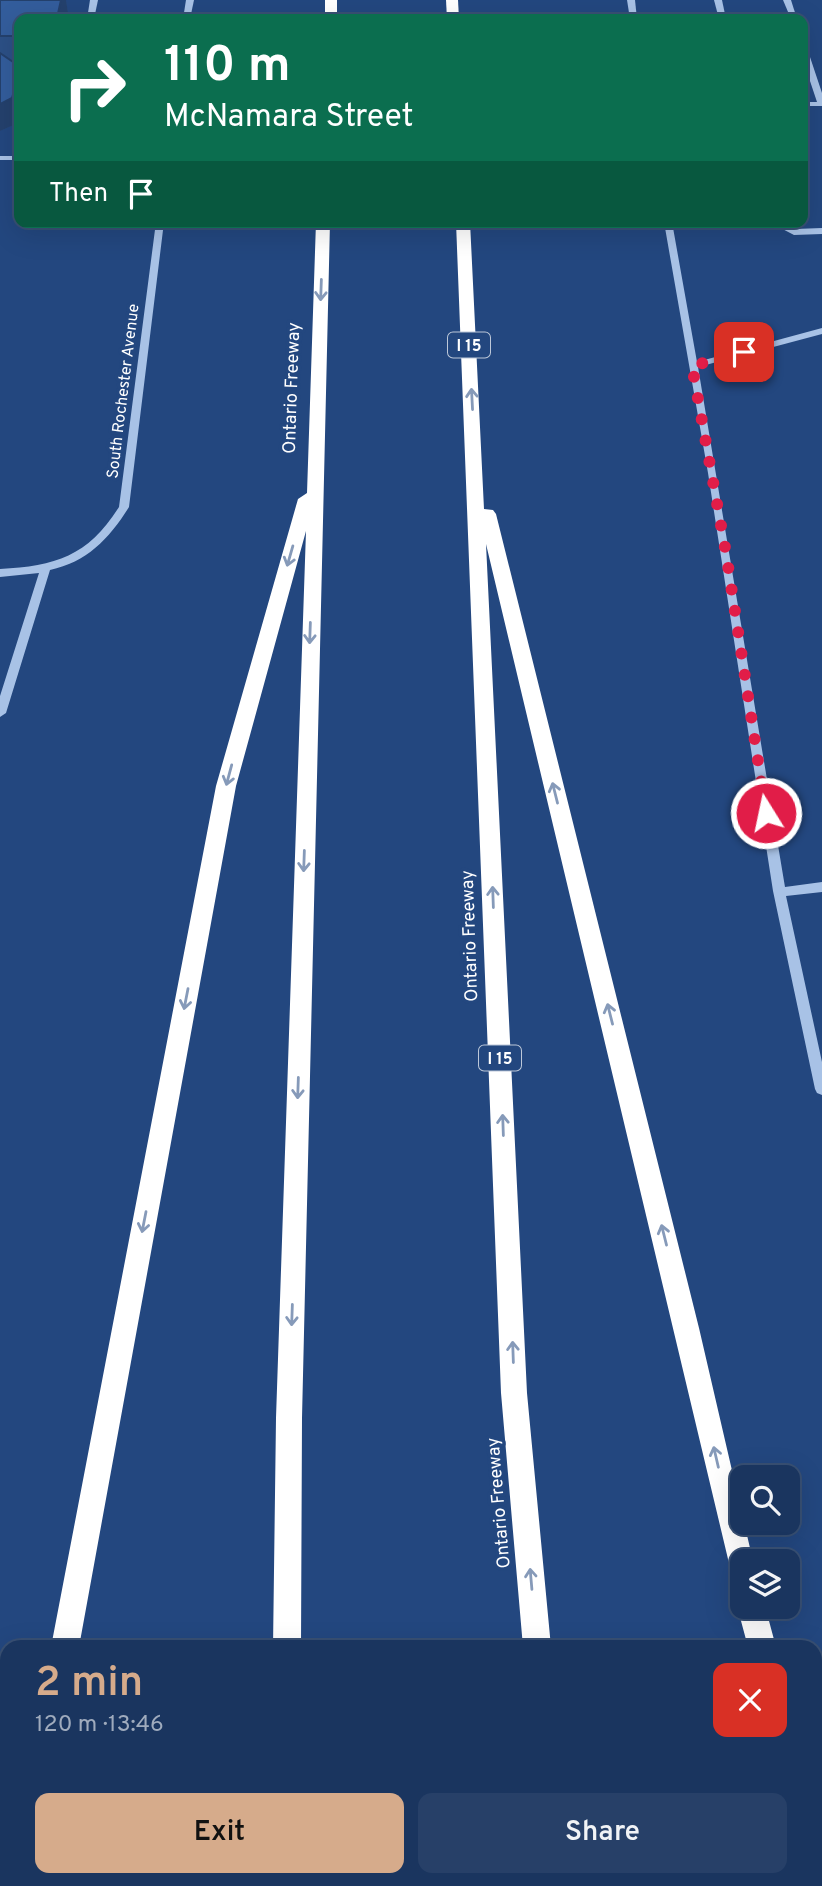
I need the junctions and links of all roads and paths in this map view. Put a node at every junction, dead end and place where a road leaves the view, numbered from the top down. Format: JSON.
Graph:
{"nodes":[{"id":1,"x":808,"y":63,"type":"edge"},
{"id":2,"x":822,"y":104,"type":"edge"},
{"id":3,"x":159,"y":228,"type":"edge"},
{"id":4,"x":323,"y":228,"type":"edge"},
{"id":5,"x":463,"y":228,"type":"edge"},
{"id":6,"x":669,"y":228,"type":"edge"},
{"id":7,"x":785,"y":228,"type":"edge"},
{"id":8,"x":822,"y":231,"type":"edge"},
{"id":9,"x":822,"y":331,"type":"edge"},
{"id":10,"x":692,"y":366,"type":"junction"},
{"id":11,"x":315,"y":467,"type":"junction"},
{"id":12,"x":475,"y":468,"type":"junction"},
{"id":13,"x":45,"y":570,"type":"junction"},
{"id":14,"x":0,"y":573,"type":"edge"},
{"id":15,"x":0,"y":713,"type":"edge"},
{"id":16,"x":822,"y":887,"type":"edge"},
{"id":17,"x":780,"y":892,"type":"junction"},
{"id":18,"x":822,"y":1089,"type":"edge"},
{"id":19,"x":737,"y":1549,"type":"edge"},
{"id":20,"x":754,"y":1619,"type":"edge"},
{"id":21,"x":66,"y":1640,"type":"edge"},
{"id":22,"x":287,"y":1640,"type":"edge"},
{"id":23,"x":536,"y":1640,"type":"edge"},
{"id":24,"x":760,"y":1640,"type":"edge"}],
"edges":[{"from":1,"to":2,"type":"street"},
{"from":3,"to":13,"type":"street","name":"South Rochester Avenue"},
{"from":4,"to":11,"type":"highway","name":"Ontario Freeway","one_way":true},
{"from":12,"to":5,"type":"highway","name":"Ontario Freeway","number":"I 15","one_way":true},
{"from":6,"to":10,"type":"street"},
{"from":7,"to":8,"type":"street"},
{"from":9,"to":10,"type":"street"},
{"from":10,"to":17,"type":"street"},
{"from":11,"to":21,"type":"highway","one_way":true},
{"from":11,"to":22,"type":"highway","name":"Ontario Freeway","one_way":true},
{"from":19,"to":12,"type":"highway","one_way":true},
{"from":23,"to":12,"type":"highway","name":"Ontario Freeway","number":"I 15","one_way":true},
{"from":13,"to":14,"type":"street"},
{"from":13,"to":15,"type":"street"},
{"from":16,"to":17,"type":"street"},
{"from":17,"to":18,"type":"street"},
{"from":20,"to":24,"type":"highway"}]}
